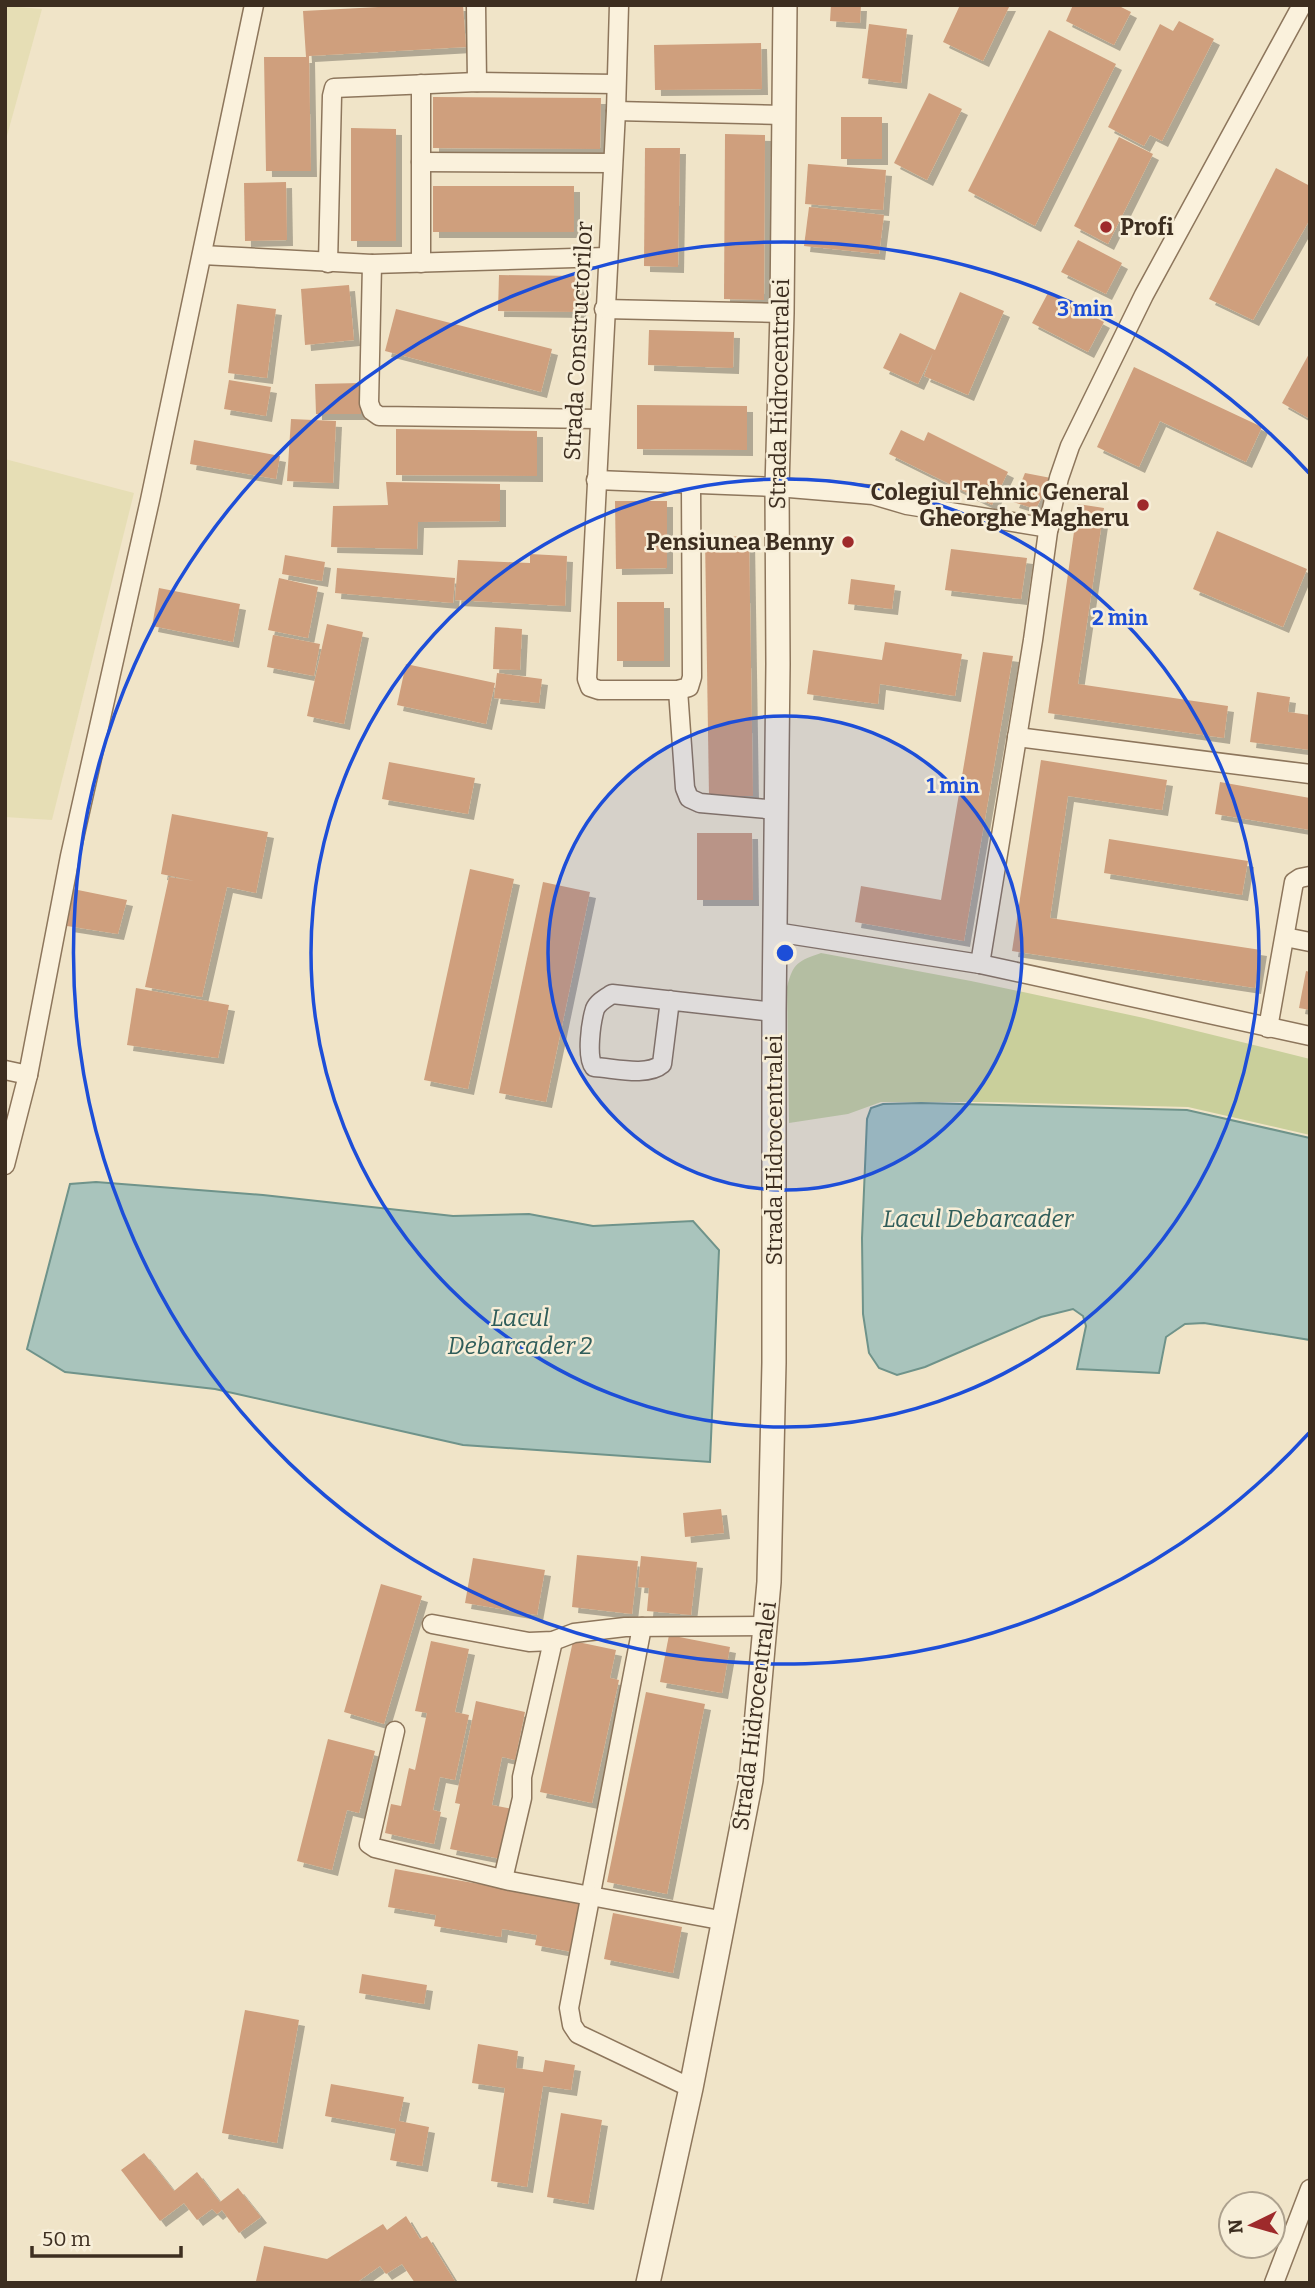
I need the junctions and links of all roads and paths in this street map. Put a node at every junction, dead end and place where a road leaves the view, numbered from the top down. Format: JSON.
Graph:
{"nodes":[{"id":1,"x":254,"y":5,"type":"edge"},
{"id":2,"x":476,"y":5,"type":"edge"},
{"id":3,"x":619,"y":5,"type":"edge"},
{"id":4,"x":785,"y":5,"type":"edge"},
{"id":5,"x":1302,"y":5,"type":"edge"},
{"id":6,"x":477,"y":82,"type":"junction"},
{"id":7,"x":421,"y":84,"type":"junction"},
{"id":8,"x":616,"y":84,"type":"junction"},
{"id":9,"x":616,"y":111,"type":"junction"},
{"id":10,"x":784,"y":115,"type":"junction"},
{"id":11,"x":421,"y":162,"type":"junction"},
{"id":12,"x":612,"y":163,"type":"junction"},
{"id":13,"x":202,"y":255,"type":"junction"},
{"id":14,"x":607,"y":257,"type":"junction"},
{"id":15,"x":328,"y":263,"type":"junction"},
{"id":16,"x":421,"y":263,"type":"junction"},
{"id":17,"x":372,"y":264,"type":"junction"},
{"id":18,"x":604,"y":309,"type":"junction"},
{"id":19,"x":782,"y":313,"type":"junction"},
{"id":20,"x":600,"y":419,"type":"junction"},
{"id":21,"x":596,"y":480,"type":"junction"},
{"id":22,"x":691,"y":484,"type":"junction"},
{"id":23,"x":777,"y":487,"type":"junction"},
{"id":24,"x":1049,"y":528,"type":"junction"},
{"id":25,"x":678,"y":690,"type":"junction"},
{"id":26,"x":1017,"y":737,"type":"junction"},
{"id":27,"x":1310,"y":774,"type":"edge"},
{"id":28,"x":778,"y":810,"type":"junction"},
{"id":29,"x":1310,"y":876,"type":"edge"},
{"id":30,"x":775,"y":932,"type":"junction"},
{"id":31,"x":1285,"y":937,"type":"junction"},
{"id":32,"x":1310,"y":942,"type":"edge"},
{"id":33,"x":980,"y":964,"type":"junction"},
{"id":34,"x":670,"y":1000,"type":"junction"},
{"id":35,"x":774,"y":1012,"type":"junction"},
{"id":36,"x":1268,"y":1028,"type":"junction"},
{"id":37,"x":1310,"y":1036,"type":"edge"},
{"id":38,"x":5,"y":1070,"type":"edge"},
{"id":39,"x":28,"y":1074,"type":"junction"},
{"id":40,"x":5,"y":1165,"type":"edge"},
{"id":41,"x":432,"y":1624,"type":"dead end"},
{"id":42,"x":765,"y":1626,"type":"junction"},
{"id":43,"x":642,"y":1627,"type":"junction"},
{"id":44,"x":553,"y":1641,"type":"junction"},
{"id":45,"x":395,"y":1731,"type":"dead end"},
{"id":46,"x":503,"y":1879,"type":"junction"},
{"id":47,"x":590,"y":1895,"type":"junction"},
{"id":48,"x":725,"y":1921,"type":"junction"},
{"id":49,"x":691,"y":2088,"type":"junction"},
{"id":50,"x":1310,"y":2189,"type":"edge"},
{"id":51,"x":648,"y":2283,"type":"edge"},
{"id":52,"x":1274,"y":2283,"type":"edge"}],
"edges":[{"from":1,"to":13,"type":"street"},
{"from":2,"to":6,"type":"street"},
{"from":3,"to":8,"type":"street","name":"Strada Constructorilor"},
{"from":4,"to":10,"type":"street","name":"Strada Hidrocentralei"},
{"from":5,"to":24,"type":"street"},
{"from":6,"to":7,"type":"street"},
{"from":6,"to":8,"type":"street"},
{"from":7,"to":11,"type":"street"},
{"from":7,"to":15,"type":"street"},
{"from":8,"to":9,"type":"street","name":"Strada Constructorilor"},
{"from":9,"to":10,"type":"street"},
{"from":9,"to":12,"type":"street","name":"Strada Constructorilor"},
{"from":10,"to":19,"type":"street","name":"Strada Hidrocentralei"},
{"from":11,"to":12,"type":"street"},
{"from":11,"to":16,"type":"street"},
{"from":12,"to":14,"type":"street","name":"Strada Constructorilor"},
{"from":13,"to":15,"type":"street"},
{"from":13,"to":39,"type":"street"},
{"from":14,"to":16,"type":"street"},
{"from":14,"to":18,"type":"street","name":"Strada Constructorilor"},
{"from":15,"to":17,"type":"street"},
{"from":16,"to":17,"type":"street"},
{"from":17,"to":20,"type":"street"},
{"from":18,"to":19,"type":"street"},
{"from":18,"to":20,"type":"street","name":"Strada Constructorilor"},
{"from":19,"to":23,"type":"street","name":"Strada Hidrocentralei"},
{"from":20,"to":21,"type":"street","name":"Strada Constructorilor"},
{"from":21,"to":22,"type":"street"},
{"from":21,"to":25,"type":"street","name":"Strada Constructorilor"},
{"from":22,"to":23,"type":"street"},
{"from":22,"to":25,"type":"street"},
{"from":23,"to":24,"type":"street"},
{"from":23,"to":28,"type":"street","name":"Strada Hidrocentralei"},
{"from":24,"to":26,"type":"street"},
{"from":25,"to":28,"type":"street"},
{"from":26,"to":27,"type":"street"},
{"from":26,"to":33,"type":"street"},
{"from":28,"to":30,"type":"street","name":"Strada Hidrocentralei"},
{"from":29,"to":31,"type":"street"},
{"from":30,"to":33,"type":"street"},
{"from":30,"to":35,"type":"street","name":"Strada Hidrocentralei"},
{"from":31,"to":32,"type":"street"},
{"from":31,"to":36,"type":"street"},
{"from":33,"to":36,"type":"street"},
{"from":34,"to":34,"type":"street"},
{"from":34,"to":35,"type":"street"},
{"from":35,"to":42,"type":"street","name":"Strada Hidrocentralei"},
{"from":36,"to":37,"type":"street"},
{"from":38,"to":39,"type":"street"},
{"from":39,"to":40,"type":"street"},
{"from":41,"to":44,"type":"street"},
{"from":42,"to":43,"type":"street"},
{"from":42,"to":48,"type":"street","name":"Strada Hidrocentralei"},
{"from":43,"to":44,"type":"street"},
{"from":43,"to":47,"type":"street"},
{"from":44,"to":46,"type":"street"},
{"from":45,"to":46,"type":"street"},
{"from":46,"to":47,"type":"street"},
{"from":47,"to":48,"type":"street"},
{"from":47,"to":49,"type":"street"},
{"from":48,"to":49,"type":"street","name":"Strada Hidrocentralei"},
{"from":49,"to":51,"type":"street","name":"Strada Hidrocentralei"},
{"from":50,"to":52,"type":"street"}]}
